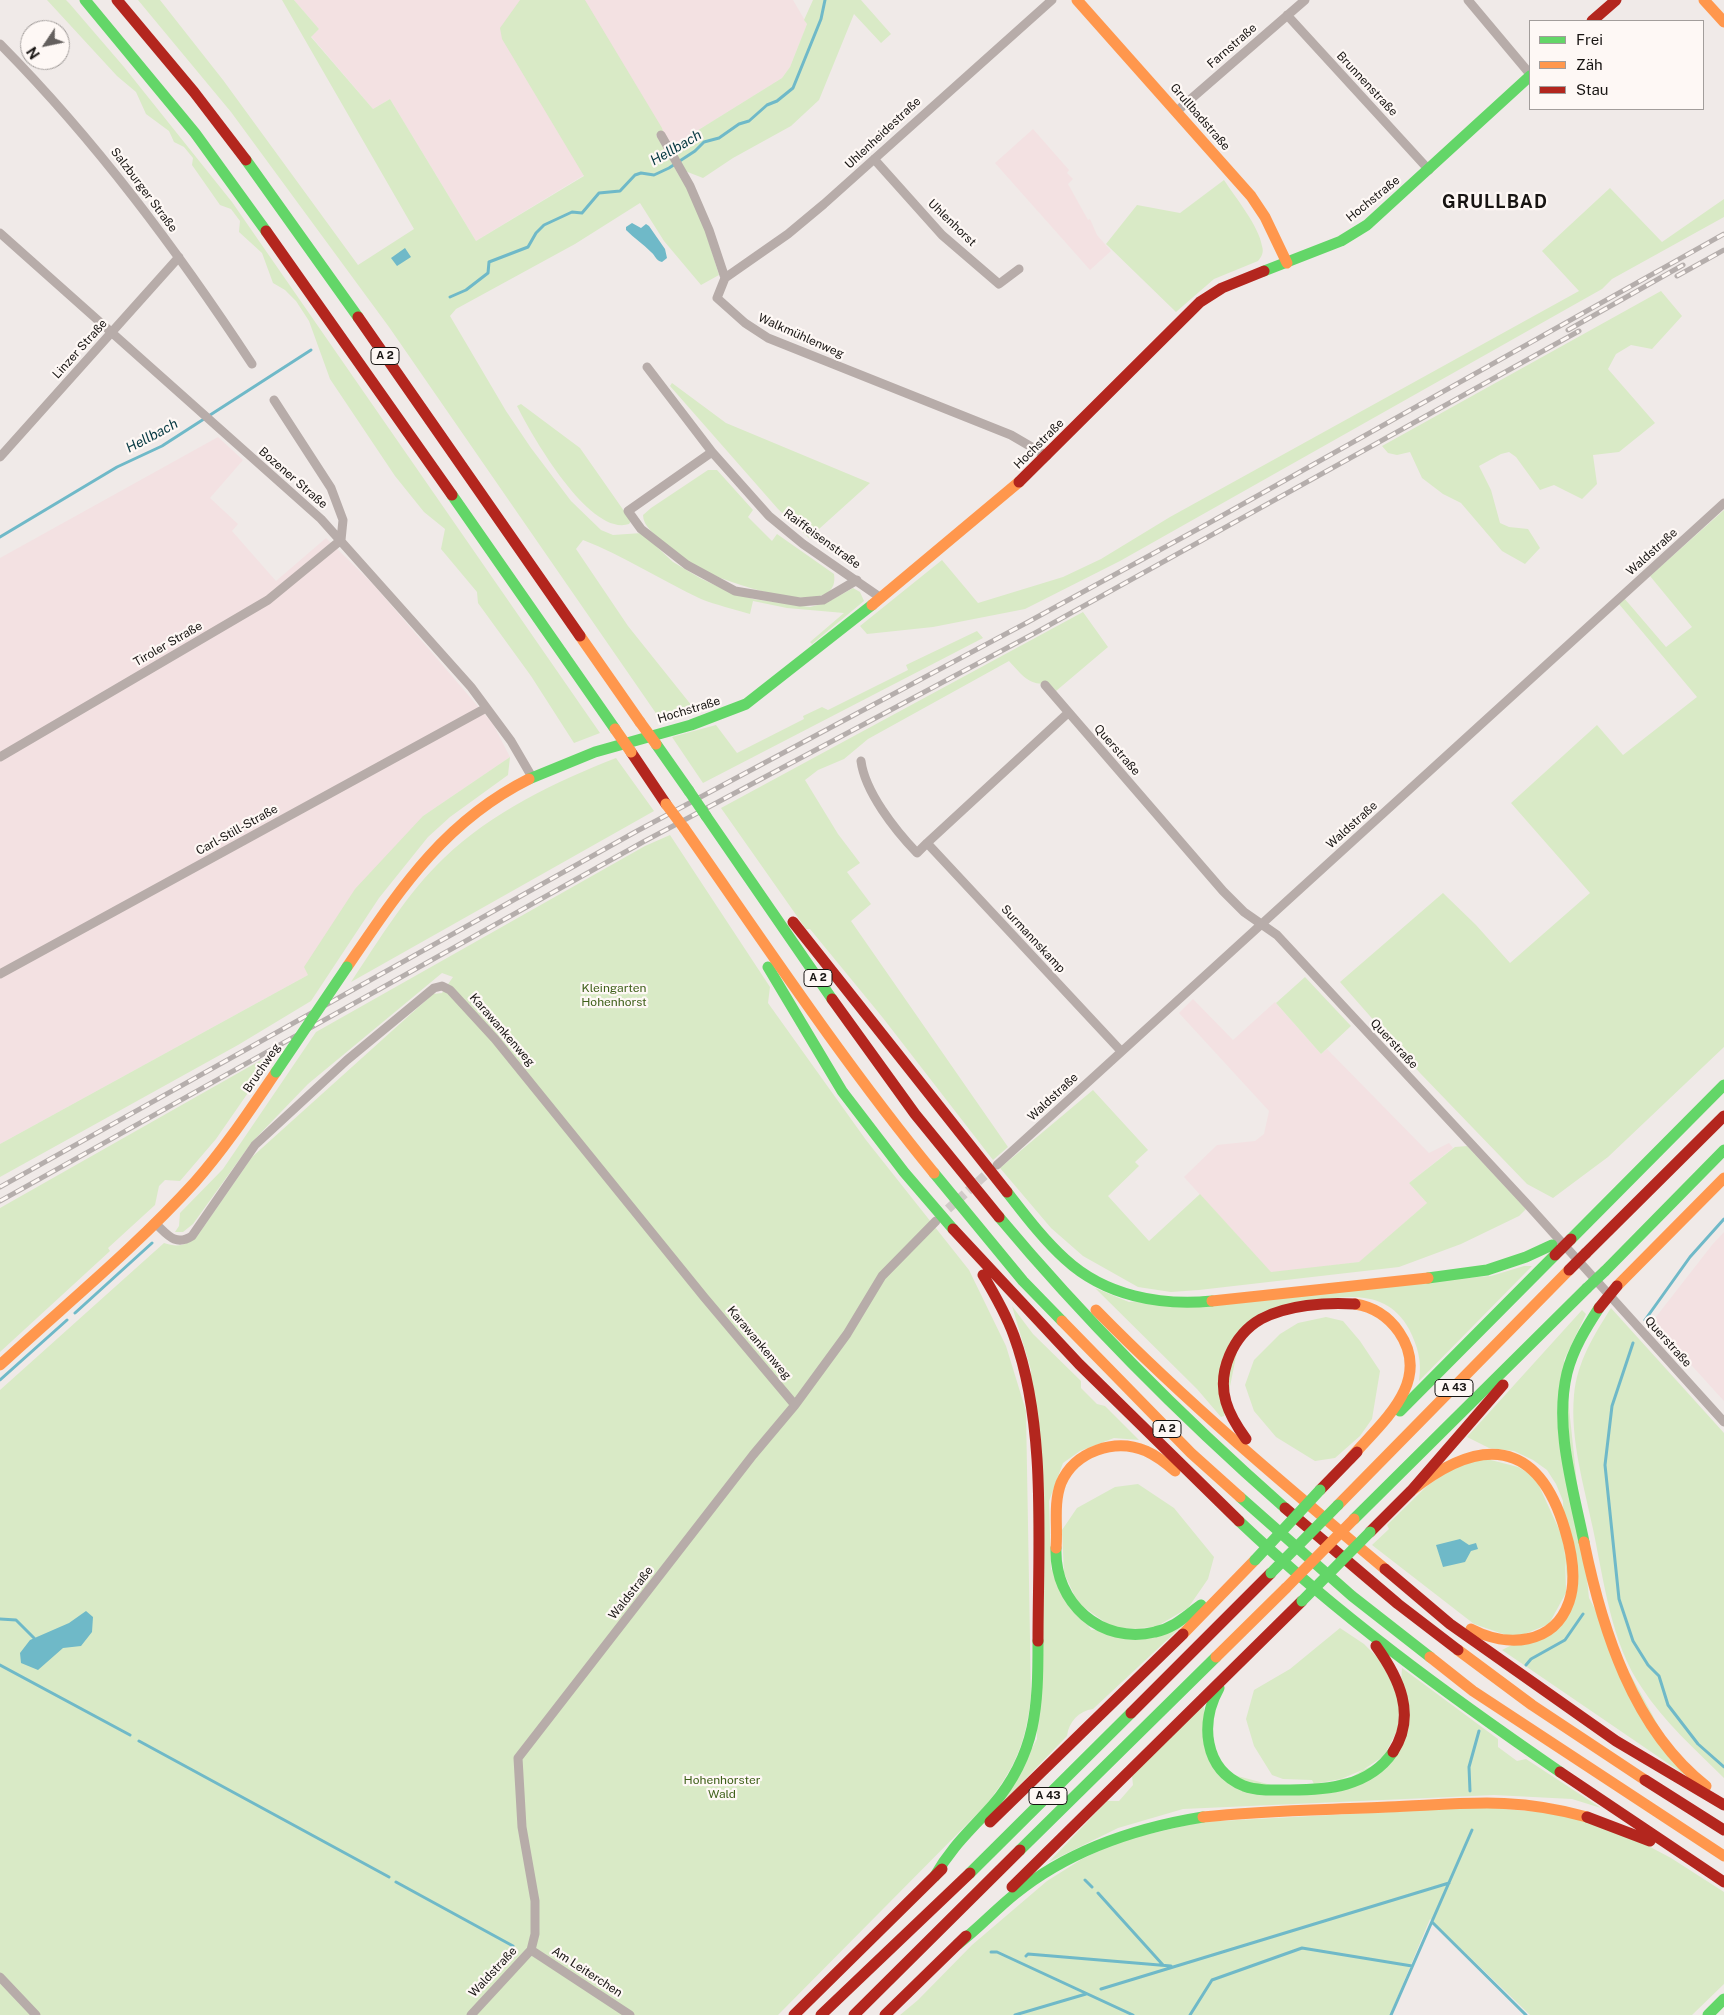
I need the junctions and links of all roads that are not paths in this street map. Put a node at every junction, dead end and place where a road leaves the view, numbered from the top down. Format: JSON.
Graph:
{"nodes":[{"id":1,"x":85,"y":0,"type":"edge"},
{"id":2,"x":117,"y":0,"type":"edge"},
{"id":3,"x":1052,"y":0,"type":"edge"},
{"id":4,"x":1077,"y":0,"type":"edge"},
{"id":5,"x":1305,"y":0,"type":"edge"},
{"id":6,"x":1468,"y":0,"type":"edge"},
{"id":7,"x":1616,"y":0,"type":"edge"},
{"id":8,"x":1704,"y":0,"type":"edge"},
{"id":9,"x":1287,"y":16,"type":"junction"},
{"id":10,"x":1593,"y":20,"type":"edge"},
{"id":11,"x":1724,"y":22,"type":"edge"},
{"id":12,"x":0,"y":44,"type":"edge"},
{"id":13,"x":1529,"y":74,"type":"edge"},
{"id":14,"x":1529,"y":76,"type":"edge"},
{"id":15,"x":1177,"y":111,"type":"junction"},
{"id":16,"x":661,"y":135,"type":"dead end"},
{"id":17,"x":874,"y":159,"type":"junction"},
{"id":18,"x":1429,"y":170,"type":"junction"},
{"id":19,"x":0,"y":233,"type":"edge"},
{"id":20,"x":179,"y":258,"type":"junction"},
{"id":21,"x":1287,"y":262,"type":"junction"},
{"id":22,"x":1019,"y":268,"type":"dead end"},
{"id":23,"x":725,"y":278,"type":"junction"},
{"id":24,"x":112,"y":332,"type":"junction"},
{"id":25,"x":252,"y":364,"type":"dead end"},
{"id":26,"x":647,"y":367,"type":"dead end"},
{"id":27,"x":274,"y":400,"type":"dead end"},
{"id":28,"x":712,"y":452,"type":"junction"},
{"id":29,"x":1047,"y":456,"type":"junction"},
{"id":30,"x":0,"y":457,"type":"edge"},
{"id":31,"x":1724,"y":503,"type":"edge"},
{"id":32,"x":341,"y":540,"type":"junction"},
{"id":33,"x":857,"y":580,"type":"junction"},
{"id":34,"x":881,"y":598,"type":"junction"},
{"id":35,"x":1045,"y":685,"type":"dead end"},
{"id":36,"x":486,"y":708,"type":"junction"},
{"id":37,"x":1068,"y":713,"type":"junction"},
{"id":38,"x":0,"y":757,"type":"edge"},
{"id":39,"x":861,"y":761,"type":"dead end"},
{"id":40,"x":532,"y":777,"type":"junction"},
{"id":41,"x":927,"y":843,"type":"junction"},
{"id":42,"x":743,"y":868,"type":"junction"},
{"id":43,"x":723,"y":885,"type":"junction"},
{"id":44,"x":1262,"y":923,"type":"junction"},
{"id":45,"x":0,"y":974,"type":"edge"},
{"id":46,"x":1121,"y":1051,"type":"junction"},
{"id":47,"x":1724,"y":1085,"type":"edge"},
{"id":48,"x":1724,"y":1116,"type":"edge"},
{"id":49,"x":1724,"y":1150,"type":"edge"},
{"id":50,"x":997,"y":1164,"type":"tunnel mouth"},
{"id":51,"x":1724,"y":1178,"type":"edge"},
{"id":52,"x":936,"y":1220,"type":"tunnel mouth"},
{"id":53,"x":155,"y":1223,"type":"junction"},
{"id":54,"x":948,"y":1223,"type":"junction"},
{"id":55,"x":1554,"y":1250,"type":"junction"},
{"id":56,"x":1058,"y":1285,"type":"junction"},
{"id":57,"x":1526,"y":1349,"type":"junction"},
{"id":58,"x":0,"y":1365,"type":"edge"},
{"id":59,"x":795,"y":1405,"type":"junction"},
{"id":60,"x":1724,"y":1422,"type":"edge"},
{"id":61,"x":1350,"y":1459,"type":"junction"},
{"id":62,"x":1287,"y":1486,"type":"junction"},
{"id":63,"x":1411,"y":1491,"type":"junction"},
{"id":64,"x":1230,"y":1513,"type":"junction"},
{"id":65,"x":1233,"y":1582,"type":"junction"},
{"id":66,"x":1403,"y":1584,"type":"junction"},
{"id":67,"x":1362,"y":1629,"type":"junction"},
{"id":68,"x":1227,"y":1675,"type":"junction"},
{"id":69,"x":1724,"y":1799,"type":"edge"},
{"id":70,"x":1724,"y":1805,"type":"edge"},
{"id":71,"x":1724,"y":1830,"type":"edge"},
{"id":72,"x":1724,"y":1856,"type":"edge"},
{"id":73,"x":935,"y":1876,"type":"junction"},
{"id":74,"x":1724,"y":1882,"type":"edge"},
{"id":75,"x":958,"y":1944,"type":"junction"},
{"id":76,"x":531,"y":1950,"type":"junction"},
{"id":77,"x":0,"y":1977,"type":"edge"},
{"id":78,"x":1724,"y":1999,"type":"edge"},
{"id":79,"x":36,"y":2015,"type":"edge"},
{"id":80,"x":471,"y":2015,"type":"edge"},
{"id":81,"x":630,"y":2015,"type":"edge"},
{"id":82,"x":794,"y":2015,"type":"edge"},
{"id":83,"x":821,"y":2015,"type":"edge"},
{"id":84,"x":854,"y":2015,"type":"edge"},
{"id":85,"x":885,"y":2015,"type":"edge"},
{"id":86,"x":1708,"y":2015,"type":"edge"}],
"edges":[{"from":1,"to":43,"type":"main road","number":"A 2","bridge":true},
{"from":2,"to":42,"type":"main road","number":"A 2","bridge":true},
{"from":3,"to":17,"type":"street","name":"Uhlenheidestraße"},
{"from":4,"to":15,"type":"main road","name":"Grullbadstraße"},
{"from":5,"to":9,"type":"street","name":"Farnstraße"},
{"from":6,"to":13,"type":"street"},
{"from":7,"to":10,"type":"main road"},
{"from":8,"to":11,"type":"main road"},
{"from":9,"to":15,"type":"street","name":"Farnstraße"},
{"from":9,"to":18,"type":"street","name":"Brunnenstraße"},
{"from":12,"to":20,"type":"street","name":"Salzburger Straße"},
{"from":14,"to":18,"type":"main road","name":"Hochstraße"},
{"from":15,"to":21,"type":"main road","name":"Grullbadstraße"},
{"from":16,"to":23,"type":"street"},
{"from":17,"to":22,"type":"street","name":"Uhlenhorst"},
{"from":17,"to":23,"type":"street","name":"Uhlenheidestraße"},
{"from":18,"to":21,"type":"main road","name":"Hochstraße"},
{"from":19,"to":24,"type":"street","name":"Bozener Straße"},
{"from":20,"to":24,"type":"street","name":"Linzer Straße"},
{"from":20,"to":25,"type":"street","name":"Salzburger Straße"},
{"from":21,"to":29,"type":"main road","name":"Hochstraße"},
{"from":23,"to":29,"type":"street","name":"Walkmühlenweg"},
{"from":24,"to":30,"type":"street","name":"Linzer Straße"},
{"from":24,"to":32,"type":"street","name":"Bozener Straße"},
{"from":26,"to":28,"type":"street","name":"Raiffeisenstraße"},
{"from":27,"to":32,"type":"street"},
{"from":28,"to":33,"type":"street","name":"Raiffeisenstraße"},
{"from":28,"to":33,"type":"street","name":"Raiffeisenstraße"},
{"from":29,"to":34,"type":"main road","name":"Hochstraße"},
{"from":31,"to":44,"type":"street","name":"Waldstraße"},
{"from":32,"to":36,"type":"street","name":"Bozener Straße"},
{"from":32,"to":38,"type":"street","name":"Tiroler Straße"},
{"from":33,"to":34,"type":"street","name":"Raiffeisenstraße"},
{"from":34,"to":40,"type":"main road","name":"Hochstraße"},
{"from":35,"to":37,"type":"street","name":"Querstraße"},
{"from":36,"to":40,"type":"street","name":"Bozener Straße"},
{"from":36,"to":45,"type":"street","name":"Carl-Still-Straße"},
{"from":37,"to":41,"type":"street"},
{"from":37,"to":44,"type":"street","name":"Querstraße"},
{"from":39,"to":41,"type":"street"},
{"from":40,"to":53,"type":"main road","name":"Bruchweg","bridge":true},
{"from":41,"to":46,"type":"street","name":"Surmannskamp"},
{"from":42,"to":55,"type":"main road"},
{"from":42,"to":56,"type":"main road","number":"A 2"},
{"from":43,"to":54,"type":"main road"},
{"from":43,"to":72,"type":"main road","number":"A 2"},
{"from":44,"to":46,"type":"street","name":"Waldstraße"},
{"from":44,"to":60,"type":"street","name":"Querstraße"},
{"from":46,"to":50,"type":"street","name":"Waldstraße"},
{"from":47,"to":55,"type":"main road","bridge":true},
{"from":48,"to":83,"type":"main road","number":"A 43","bridge":true},
{"from":49,"to":57,"type":"main road","number":"A 43","bridge":true},
{"from":51,"to":69,"type":"main road","bridge":true},
{"from":52,"to":59,"type":"street","name":"Waldstraße"},
{"from":53,"to":58,"type":"main road","name":"Bruchweg"},
{"from":53,"to":59,"type":"street","name":"Karawankenweg"},
{"from":54,"to":64,"type":"main road"},
{"from":54,"to":73,"type":"main road"},
{"from":55,"to":61,"type":"main road"},
{"from":56,"to":62,"type":"main road"},
{"from":56,"to":71,"type":"main road","number":"A 2"},
{"from":57,"to":63,"type":"main road"},
{"from":57,"to":84,"type":"main road","number":"A 43","bridge":true},
{"from":59,"to":76,"type":"street","name":"Waldstraße"},
{"from":61,"to":62,"type":"main road"},
{"from":61,"to":65,"type":"main road","bridge":true},
{"from":62,"to":66,"type":"main road"},
{"from":63,"to":66,"type":"main road"},
{"from":63,"to":68,"type":"main road","bridge":true},
{"from":64,"to":65,"type":"main road"},
{"from":64,"to":67,"type":"main road"},
{"from":65,"to":73,"type":"main road"},
{"from":66,"to":70,"type":"main road"},
{"from":67,"to":68,"type":"main road"},
{"from":67,"to":74,"type":"main road"},
{"from":68,"to":75,"type":"main road"},
{"from":73,"to":82,"type":"main road"},
{"from":74,"to":75,"type":"main road"},
{"from":75,"to":85,"type":"main road"},
{"from":76,"to":80,"type":"street","name":"Waldstraße"},
{"from":76,"to":81,"type":"street","name":"Am Leiterchen"},
{"from":77,"to":79,"type":"street"},
{"from":78,"to":86,"type":"main road"}]}
